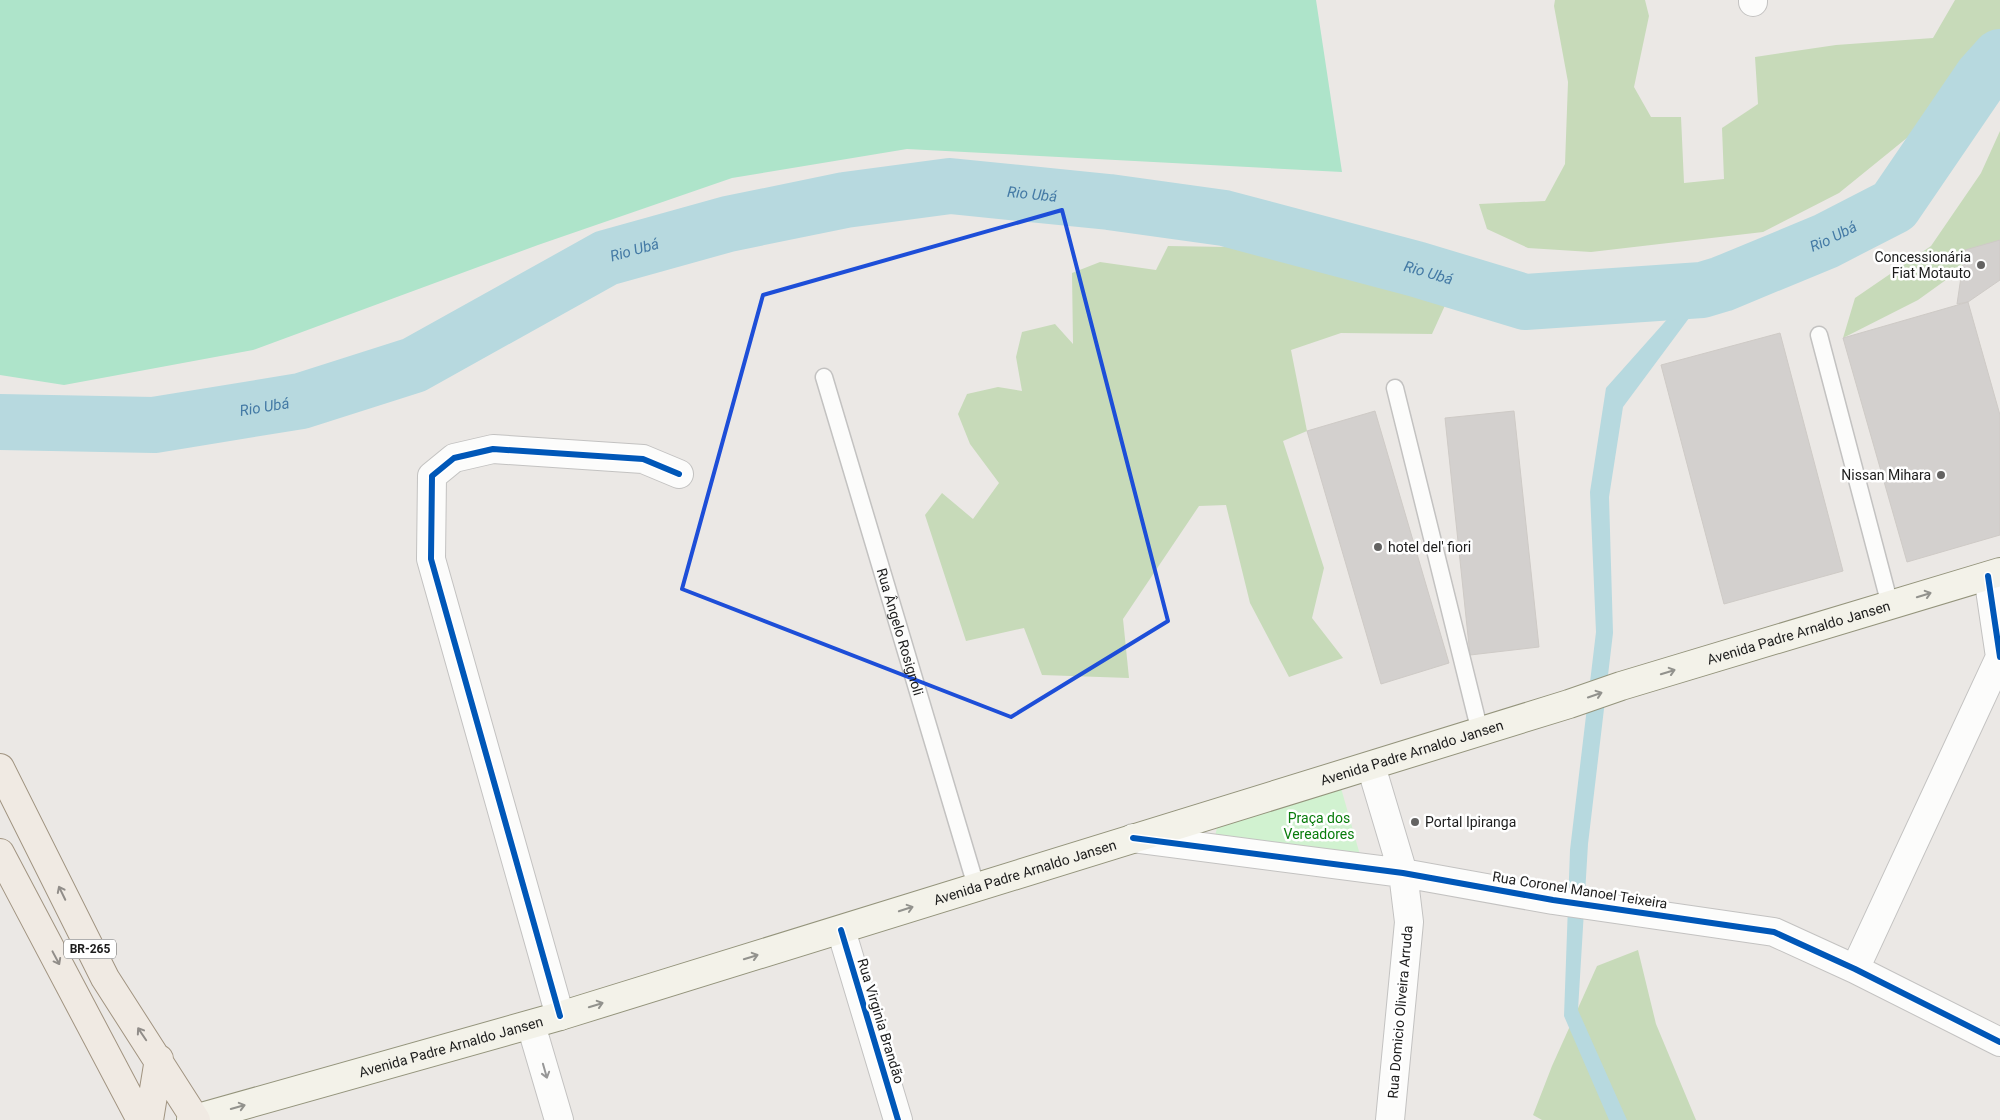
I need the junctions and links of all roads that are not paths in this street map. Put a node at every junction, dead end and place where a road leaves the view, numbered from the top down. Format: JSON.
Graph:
{"nodes":[{"id":1,"x":1819,"y":335,"type":"dead end"},
{"id":2,"x":824,"y":377,"type":"dead end"},
{"id":3,"x":1395,"y":388,"type":"dead end"},
{"id":4,"x":679,"y":474,"type":"dead end"},
{"id":5,"x":1994,"y":574,"type":"edge"},
{"id":6,"x":1890,"y":606,"type":"junction"},
{"id":7,"x":2000,"y":657,"type":"edge"},
{"id":8,"x":1480,"y":732,"type":"junction"},
{"id":9,"x":1372,"y":766,"type":"junction"},
{"id":10,"x":0,"y":768,"type":"edge"},
{"id":11,"x":1134,"y":838,"type":"junction"},
{"id":12,"x":0,"y":853,"type":"edge"},
{"id":13,"x":1403,"y":874,"type":"junction"},
{"id":14,"x":976,"y":886,"type":"junction"},
{"id":15,"x":841,"y":930,"type":"junction"},
{"id":16,"x":1855,"y":969,"type":"junction"},
{"id":17,"x":560,"y":1016,"type":"junction"},
{"id":18,"x":531,"y":1024,"type":"junction"},
{"id":19,"x":2000,"y":1042,"type":"edge"},
{"id":20,"x":159,"y":1059,"type":"junction"},
{"id":21,"x":141,"y":1120,"type":"edge"},
{"id":22,"x":149,"y":1120,"type":"edge"},
{"id":23,"x":194,"y":1120,"type":"edge"},
{"id":24,"x":559,"y":1120,"type":"edge"},
{"id":25,"x":898,"y":1120,"type":"edge"},
{"id":26,"x":1390,"y":1120,"type":"edge"}],
"edges":[{"from":1,"to":6,"type":"lane"},
{"from":2,"to":14,"type":"lane","name":"Rua Ângelo Rosignoli"},
{"from":3,"to":8,"type":"lane"},
{"from":4,"to":17,"type":"street"},
{"from":6,"to":5,"type":"main road","name":"Avenida Padre Arnaldo Jansen","one_way":true},
{"from":5,"to":7,"type":"street"},
{"from":8,"to":6,"type":"main road","name":"Avenida Padre Arnaldo Jansen","one_way":true},
{"from":7,"to":16,"type":"street"},
{"from":8,"to":9,"type":"main road","name":"Avenida Padre Arnaldo Jansen"},
{"from":9,"to":11,"type":"main road","name":"Avenida Padre Arnaldo Jansen"},
{"from":9,"to":13,"type":"street","name":"Rua Domicio Oliveira Arruda"},
{"from":20,"to":10,"type":"main road","number":"BR-265","one_way":true},
{"from":11,"to":13,"type":"street","name":"Rua Coronel Manoel Teixeira"},
{"from":11,"to":14,"type":"main road","name":"Avenida Padre Arnaldo Jansen"},
{"from":12,"to":21,"type":"main road","number":"BR-265","one_way":true},
{"from":13,"to":16,"type":"street","name":"Rua Coronel Manoel Teixeira"},
{"from":13,"to":26,"type":"street","name":"Rua Domicio Oliveira Arruda"},
{"from":15,"to":14,"type":"main road","name":"Avenida Padre Arnaldo Jansen","one_way":true},
{"from":17,"to":15,"type":"main road","name":"Avenida Padre Arnaldo Jansen","one_way":true},
{"from":15,"to":25,"type":"street","name":"Rua Virginia Brandão"},
{"from":16,"to":19,"type":"street","name":"Rua Coronel Manoel Teixeira"},
{"from":17,"to":18,"type":"main road","name":"Avenida Padre Arnaldo Jansen"},
{"from":23,"to":18,"type":"main road","name":"Avenida Padre Arnaldo Jansen","one_way":true},
{"from":18,"to":24,"type":"street","one_way":true},
{"from":20,"to":22,"type":"main road"},
{"from":20,"to":23,"type":"main road","number":"BR-265"}]}
